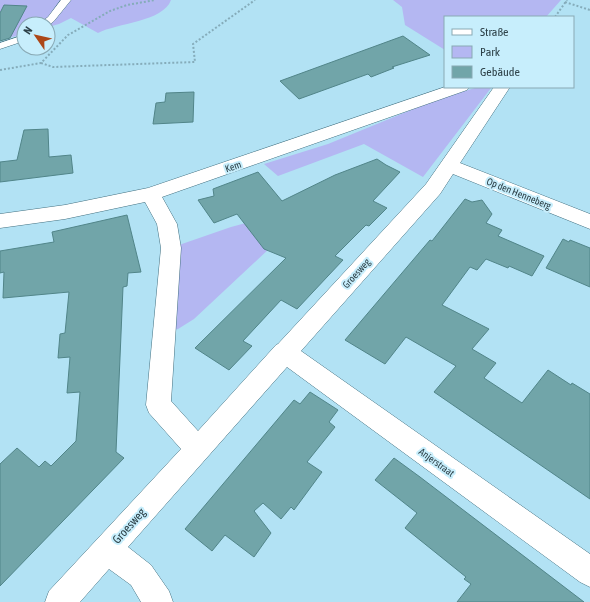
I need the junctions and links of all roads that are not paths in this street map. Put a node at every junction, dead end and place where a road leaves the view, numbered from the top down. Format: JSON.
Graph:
{"nodes":[{"id":1,"x":66,"y":0,"type":"edge"},
{"id":2,"x":53,"y":16,"type":"edge"},
{"id":3,"x":16,"y":41,"type":"edge"},
{"id":4,"x":0,"y":46,"type":"edge"},
{"id":5,"x":458,"y":88,"type":"edge"},
{"id":6,"x":501,"y":88,"type":"edge"},
{"id":7,"x":449,"y":165,"type":"junction"},
{"id":8,"x":151,"y":194,"type":"junction"},
{"id":9,"x":0,"y":221,"type":"edge"},
{"id":10,"x":590,"y":222,"type":"edge"},
{"id":11,"x":284,"y":352,"type":"junction"},
{"id":12,"x":198,"y":449,"type":"junction"},
{"id":13,"x":107,"y":549,"type":"junction"},
{"id":14,"x":590,"y":572,"type":"edge"},
{"id":15,"x":60,"y":602,"type":"edge"},
{"id":16,"x":158,"y":602,"type":"edge"}],
"edges":[{"from":1,"to":2,"type":"lane"},
{"from":3,"to":4,"type":"lane"},
{"from":5,"to":8,"type":"street","name":"Kem"},
{"from":6,"to":7,"type":"street","name":"Groesweg"},
{"from":7,"to":10,"type":"street","name":"Op den Henneberg"},
{"from":7,"to":11,"type":"street","name":"Groesweg"},
{"from":8,"to":9,"type":"street","name":"Kem"},
{"from":8,"to":12,"type":"street"},
{"from":11,"to":12,"type":"street","name":"Groesweg"},
{"from":11,"to":14,"type":"street","name":"Anjerstraat"},
{"from":12,"to":13,"type":"street","name":"Groesweg"},
{"from":13,"to":15,"type":"street","name":"Groesweg"},
{"from":13,"to":16,"type":"street"}]}
